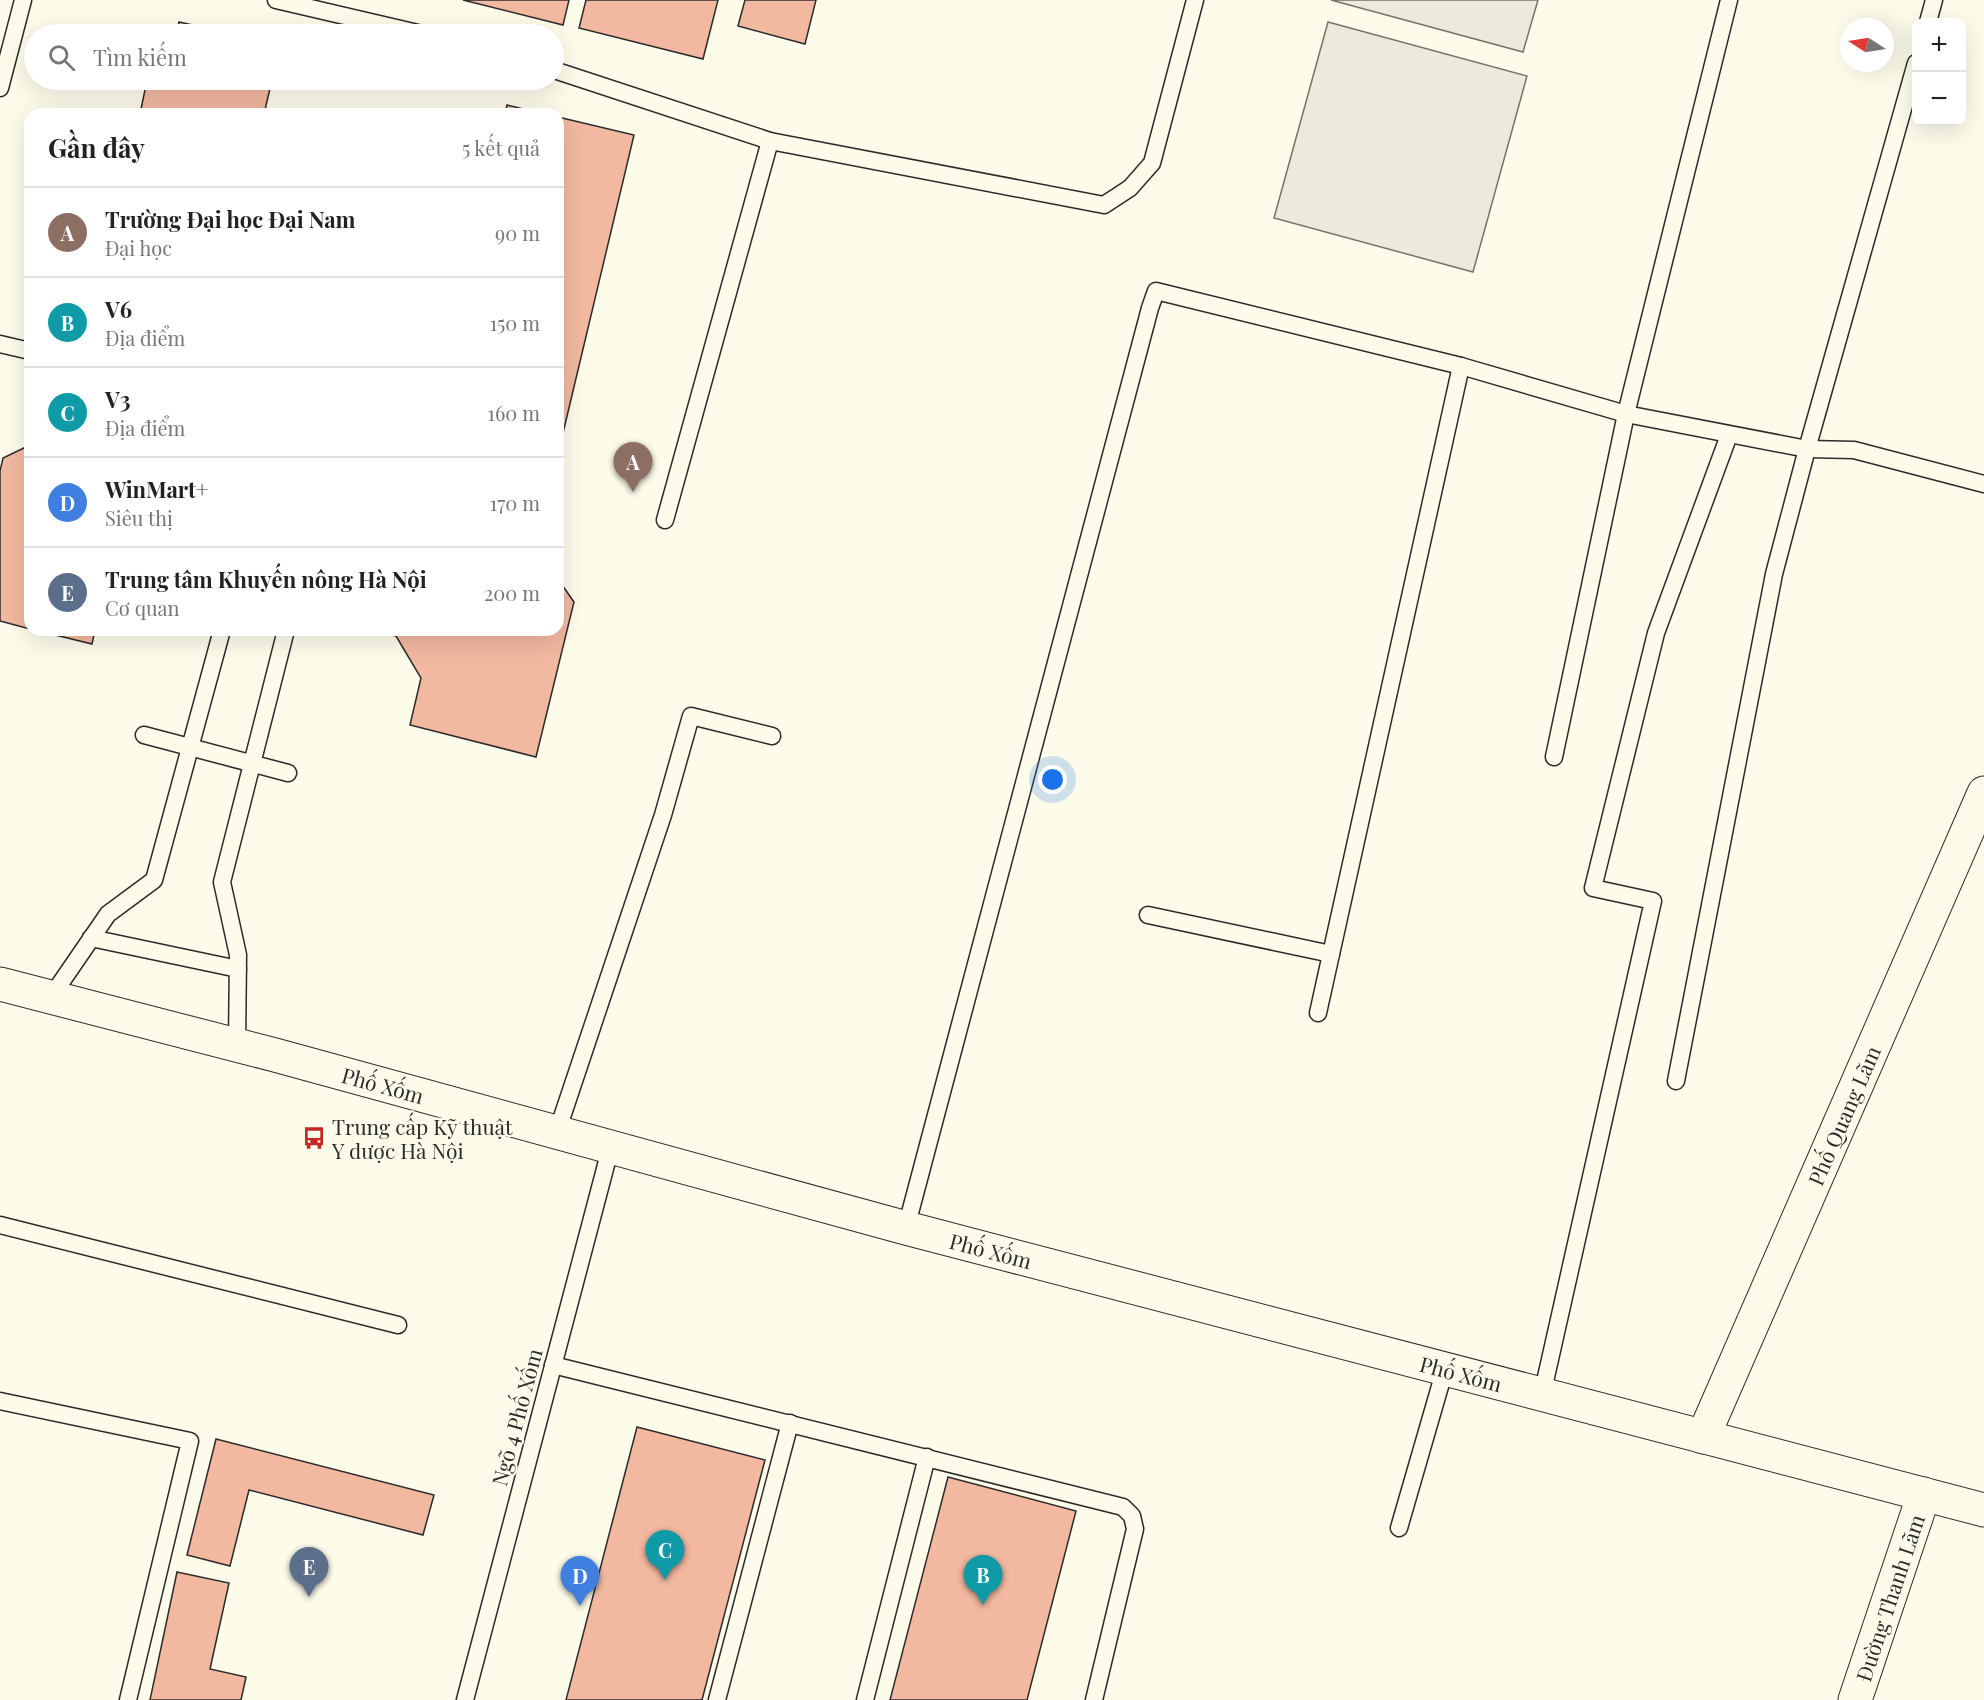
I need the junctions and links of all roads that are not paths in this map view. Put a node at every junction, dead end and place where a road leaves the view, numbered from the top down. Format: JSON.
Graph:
{"nodes":[{"id":1,"x":23,"y":0,"type":"edge"},
{"id":2,"x":276,"y":0,"type":"edge"},
{"id":3,"x":1195,"y":0,"type":"edge"},
{"id":4,"x":1729,"y":0,"type":"edge"},
{"id":5,"x":1934,"y":0,"type":"edge"},
{"id":6,"x":1929,"y":18,"type":"edge"},
{"id":7,"x":379,"y":24,"type":"edge"},
{"id":8,"x":1914,"y":72,"type":"edge"},
{"id":9,"x":564,"y":73,"type":"edge"},
{"id":10,"x":0,"y":88,"type":"edge"},
{"id":11,"x":770,"y":141,"type":"junction"},
{"id":12,"x":0,"y":344,"type":"edge"},
{"id":13,"x":24,"y":350,"type":"edge"},
{"id":14,"x":1461,"y":366,"type":"junction"},
{"id":15,"x":1626,"y":414,"type":"junction"},
{"id":16,"x":1729,"y":435,"type":"junction"},
{"id":17,"x":1806,"y":449,"type":"junction"},
{"id":18,"x":1984,"y":484,"type":"edge"},
{"id":19,"x":665,"y":520,"type":"dead end"},
{"id":20,"x":220,"y":636,"type":"edge"},
{"id":21,"x":284,"y":636,"type":"edge"},
{"id":22,"x":144,"y":735,"type":"dead end"},
{"id":23,"x":772,"y":736,"type":"dead end"},
{"id":24,"x":190,"y":747,"type":"junction"},
{"id":25,"x":1554,"y":757,"type":"dead end"},
{"id":26,"x":252,"y":764,"type":"junction"},
{"id":27,"x":288,"y":773,"type":"dead end"},
{"id":28,"x":1984,"y":793,"type":"edge"},
{"id":29,"x":1148,"y":915,"type":"dead end"},
{"id":30,"x":91,"y":938,"type":"junction"},
{"id":31,"x":1331,"y":954,"type":"junction"},
{"id":32,"x":238,"y":969,"type":"junction"},
{"id":33,"x":0,"y":984,"type":"edge"},
{"id":34,"x":51,"y":997,"type":"junction"},
{"id":35,"x":1318,"y":1013,"type":"dead end"},
{"id":36,"x":237,"y":1046,"type":"junction"},
{"id":37,"x":1676,"y":1081,"type":"dead end"},
{"id":38,"x":557,"y":1132,"type":"junction"},
{"id":39,"x":611,"y":1146,"type":"junction"},
{"id":40,"x":0,"y":1225,"type":"edge"},
{"id":41,"x":906,"y":1227,"type":"junction"},
{"id":42,"x":398,"y":1325,"type":"dead end"},
{"id":43,"x":553,"y":1365,"type":"junction"},
{"id":44,"x":1445,"y":1369,"type":"junction"},
{"id":45,"x":1542,"y":1395,"type":"junction"},
{"id":46,"x":0,"y":1401,"type":"edge"},
{"id":47,"x":790,"y":1423,"type":"junction"},
{"id":48,"x":1703,"y":1437,"type":"junction"},
{"id":49,"x":927,"y":1457,"type":"junction"},
{"id":50,"x":1924,"y":1494,"type":"junction"},
{"id":51,"x":1984,"y":1510,"type":"edge"},
{"id":52,"x":1399,"y":1528,"type":"dead end"},
{"id":53,"x":128,"y":1700,"type":"edge"},
{"id":54,"x":465,"y":1700,"type":"edge"},
{"id":55,"x":717,"y":1700,"type":"edge"},
{"id":56,"x":865,"y":1700,"type":"edge"},
{"id":57,"x":1094,"y":1700,"type":"edge"},
{"id":58,"x":1855,"y":1700,"type":"edge"}],
"edges":[{"from":1,"to":10,"type":"lane"},
{"from":2,"to":7,"type":"lane"},
{"from":3,"to":11,"type":"lane"},
{"from":4,"to":15,"type":"lane"},
{"from":5,"to":6,"type":"lane"},
{"from":8,"to":17,"type":"lane"},
{"from":9,"to":11,"type":"lane"},
{"from":11,"to":19,"type":"lane"},
{"from":12,"to":13,"type":"lane"},
{"from":14,"to":15,"type":"lane"},
{"from":14,"to":31,"type":"lane"},
{"from":14,"to":41,"type":"lane"},
{"from":15,"to":16,"type":"lane"},
{"from":15,"to":25,"type":"lane"},
{"from":16,"to":17,"type":"lane"},
{"from":16,"to":45,"type":"lane"},
{"from":17,"to":18,"type":"lane"},
{"from":17,"to":37,"type":"lane"},
{"from":20,"to":24,"type":"lane"},
{"from":21,"to":26,"type":"lane"},
{"from":22,"to":24,"type":"lane"},
{"from":23,"to":38,"type":"lane"},
{"from":24,"to":26,"type":"lane"},
{"from":24,"to":30,"type":"lane"},
{"from":26,"to":27,"type":"lane"},
{"from":26,"to":32,"type":"lane"},
{"from":28,"to":48,"type":"main road","name":"Phố Quang Lãm"},
{"from":29,"to":31,"type":"lane"},
{"from":30,"to":32,"type":"lane"},
{"from":30,"to":34,"type":"lane"},
{"from":31,"to":35,"type":"lane"},
{"from":32,"to":36,"type":"lane"},
{"from":33,"to":34,"type":"main road","name":"Phố Xốm"},
{"from":34,"to":36,"type":"main road","name":"Phố Xốm"},
{"from":36,"to":38,"type":"main road","name":"Phố Xốm"},
{"from":38,"to":39,"type":"main road","name":"Phố Xốm"},
{"from":39,"to":41,"type":"main road","name":"Phố Xốm"},
{"from":39,"to":43,"type":"lane","name":"Ngõ 4 Phố Xốm"},
{"from":40,"to":42,"type":"lane"},
{"from":41,"to":44,"type":"main road","name":"Phố Xốm"},
{"from":43,"to":47,"type":"lane"},
{"from":43,"to":54,"type":"lane","name":"Ngõ 4 Phố Xốm"},
{"from":44,"to":45,"type":"main road","name":"Phố Xốm"},
{"from":44,"to":52,"type":"lane"},
{"from":45,"to":48,"type":"main road","name":"Phố Xốm"},
{"from":46,"to":53,"type":"lane"},
{"from":47,"to":49,"type":"lane"},
{"from":47,"to":55,"type":"lane"},
{"from":48,"to":50,"type":"main road","name":"Phố Xốm"},
{"from":49,"to":56,"type":"lane"},
{"from":49,"to":57,"type":"lane"},
{"from":50,"to":51,"type":"main road","name":"Phố Xốm"},
{"from":50,"to":58,"type":"main road","name":"Đường Thanh Lãm"}]}
